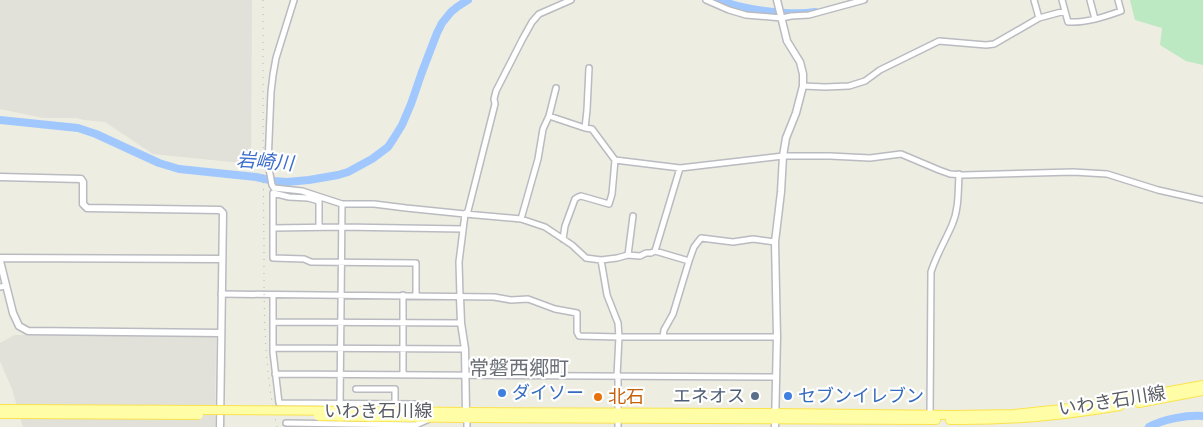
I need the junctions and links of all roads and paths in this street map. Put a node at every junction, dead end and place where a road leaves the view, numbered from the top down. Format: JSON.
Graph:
{"nodes":[{"id":1,"x":294,"y":0,"type":"edge"},
{"id":2,"x":571,"y":0,"type":"edge"},
{"id":3,"x":706,"y":0,"type":"edge"},
{"id":4,"x":864,"y":0,"type":"edge"},
{"id":5,"x":1034,"y":0,"type":"edge"},
{"id":6,"x":1062,"y":0,"type":"edge"},
{"id":7,"x":1090,"y":0,"type":"edge"},
{"id":8,"x":1118,"y":0,"type":"edge"},
{"id":9,"x":778,"y":3,"type":"edge"},
{"id":10,"x":1065,"y":11,"type":"junction"},
{"id":11,"x":782,"y":16,"type":"junction"},
{"id":12,"x":1039,"y":18,"type":"junction"},
{"id":13,"x":1095,"y":19,"type":"junction"},
{"id":14,"x":589,"y":68,"type":"dead end"},
{"id":15,"x":803,"y":86,"type":"junction"},
{"id":16,"x":556,"y":88,"type":"dead end"},
{"id":17,"x":549,"y":116,"type":"junction"},
{"id":18,"x":585,"y":128,"type":"junction"},
{"id":19,"x":783,"y":156,"type":"junction"},
{"id":20,"x":615,"y":160,"type":"junction"},
{"id":21,"x":680,"y":168,"type":"junction"},
{"id":22,"x":959,"y":174,"type":"junction"},
{"id":23,"x":0,"y":177,"type":"edge"},
{"id":24,"x":1203,"y":200,"type":"edge"},
{"id":25,"x":342,"y":204,"type":"junction"},
{"id":26,"x":465,"y":214,"type":"junction"},
{"id":27,"x":633,"y":216,"type":"dead end"},
{"id":28,"x":521,"y":219,"type":"junction"},
{"id":29,"x":318,"y":227,"type":"junction"},
{"id":30,"x":342,"y":227,"type":"junction"},
{"id":31,"x":273,"y":228,"type":"junction"},
{"id":32,"x":463,"y":229,"type":"junction"},
{"id":33,"x":563,"y":240,"type":"junction"},
{"id":34,"x":775,"y":242,"type":"junction"},
{"id":35,"x":656,"y":251,"type":"junction"},
{"id":36,"x":628,"y":255,"type":"junction"},
{"id":37,"x":221,"y":259,"type":"junction"},
{"id":38,"x":0,"y":260,"type":"edge"},
{"id":39,"x":601,"y":260,"type":"junction"},
{"id":40,"x":689,"y":261,"type":"junction"},
{"id":41,"x":342,"y":262,"type":"junction"},
{"id":42,"x":3,"y":287,"type":"edge"},
{"id":43,"x":222,"y":294,"type":"junction"},
{"id":44,"x":341,"y":294,"type":"junction"},
{"id":45,"x":273,"y":295,"type":"junction"},
{"id":46,"x":403,"y":296,"type":"junction"},
{"id":47,"x":416,"y":296,"type":"junction"},
{"id":48,"x":460,"y":297,"type":"junction"},
{"id":49,"x":273,"y":322,"type":"junction"},
{"id":50,"x":341,"y":323,"type":"junction"},
{"id":51,"x":403,"y":323,"type":"junction"},
{"id":52,"x":461,"y":323,"type":"junction"},
{"id":53,"x":221,"y":333,"type":"junction"},
{"id":54,"x":618,"y":335,"type":"junction"},
{"id":55,"x":663,"y":337,"type":"junction"},
{"id":56,"x":777,"y":337,"type":"junction"},
{"id":57,"x":274,"y":348,"type":"junction"},
{"id":58,"x":341,"y":348,"type":"junction"},
{"id":59,"x":403,"y":349,"type":"junction"},
{"id":60,"x":465,"y":349,"type":"junction"},
{"id":61,"x":275,"y":374,"type":"junction"},
{"id":62,"x":341,"y":374,"type":"junction"},
{"id":63,"x":402,"y":375,"type":"junction"},
{"id":64,"x":466,"y":375,"type":"junction"},
{"id":65,"x":617,"y":376,"type":"junction"},
{"id":66,"x":775,"y":378,"type":"junction"},
{"id":67,"x":1203,"y":385,"type":"edge"},
{"id":68,"x":356,"y":389,"type":"dead end"},
{"id":69,"x":1203,"y":390,"type":"edge"},
{"id":70,"x":340,"y":404,"type":"junction"},
{"id":71,"x":395,"y":404,"type":"junction"},
{"id":72,"x":9,"y":411,"type":"edge"},
{"id":73,"x":0,"y":414,"type":"edge"},
{"id":74,"x":431,"y":415,"type":"junction"},
{"id":75,"x":467,"y":415,"type":"junction"},
{"id":76,"x":930,"y":418,"type":"junction"},
{"id":77,"x":618,"y":419,"type":"edge"},
{"id":78,"x":775,"y":420,"type":"edge"},
{"id":79,"x":286,"y":423,"type":"dead end"},
{"id":80,"x":340,"y":425,"type":"edge"},
{"id":81,"x":220,"y":427,"type":"edge"},
{"id":82,"x":467,"y":427,"type":"edge"}],
"edges":[{"from":1,"to":25,"type":"street"},
{"from":2,"to":26,"type":"street"},
{"from":3,"to":11,"type":"street"},
{"from":4,"to":11,"type":"street"},
{"from":5,"to":12,"type":"street"},
{"from":6,"to":10,"type":"street"},
{"from":7,"to":13,"type":"street"},
{"from":8,"to":13,"type":"street"},
{"from":9,"to":11,"type":"street"},
{"from":10,"to":12,"type":"street"},
{"from":10,"to":13,"type":"street"},
{"from":11,"to":15,"type":"street"},
{"from":12,"to":15,"type":"street"},
{"from":14,"to":18,"type":"street"},
{"from":15,"to":19,"type":"street"},
{"from":16,"to":17,"type":"street"},
{"from":17,"to":18,"type":"street"},
{"from":17,"to":28,"type":"street"},
{"from":18,"to":20,"type":"street"},
{"from":19,"to":21,"type":"street"},
{"from":19,"to":22,"type":"street"},
{"from":19,"to":34,"type":"street"},
{"from":20,"to":21,"type":"street"},
{"from":20,"to":33,"type":"street"},
{"from":21,"to":35,"type":"street"},
{"from":22,"to":24,"type":"street"},
{"from":22,"to":76,"type":"street"},
{"from":23,"to":37,"type":"street"},
{"from":25,"to":26,"type":"street"},
{"from":25,"to":30,"type":"street"},
{"from":26,"to":28,"type":"street"},
{"from":26,"to":32,"type":"street"},
{"from":27,"to":36,"type":"street"},
{"from":28,"to":33,"type":"street"},
{"from":29,"to":30,"type":"street"},
{"from":29,"to":31,"type":"street"},
{"from":29,"to":31,"type":"street"},
{"from":30,"to":32,"type":"street"},
{"from":30,"to":41,"type":"street"},
{"from":31,"to":41,"type":"street"},
{"from":32,"to":48,"type":"street"},
{"from":33,"to":39,"type":"street"},
{"from":34,"to":40,"type":"street"},
{"from":34,"to":56,"type":"street"},
{"from":35,"to":36,"type":"street"},
{"from":35,"to":40,"type":"street"},
{"from":36,"to":39,"type":"street"},
{"from":37,"to":38,"type":"street"},
{"from":37,"to":43,"type":"street"},
{"from":38,"to":42,"type":"street"},
{"from":39,"to":54,"type":"street"},
{"from":40,"to":55,"type":"street"},
{"from":41,"to":44,"type":"street"},
{"from":41,"to":47,"type":"street"},
{"from":42,"to":53,"type":"street"},
{"from":43,"to":45,"type":"street"},
{"from":43,"to":53,"type":"street"},
{"from":44,"to":45,"type":"street"},
{"from":44,"to":46,"type":"street"},
{"from":44,"to":50,"type":"street"},
{"from":45,"to":49,"type":"street"},
{"from":46,"to":47,"type":"street"},
{"from":46,"to":51,"type":"street"},
{"from":47,"to":48,"type":"street"},
{"from":48,"to":52,"type":"street"},
{"from":48,"to":54,"type":"street"},
{"from":49,"to":50,"type":"street"},
{"from":49,"to":57,"type":"street"},
{"from":50,"to":51,"type":"street"},
{"from":50,"to":58,"type":"street"},
{"from":51,"to":52,"type":"street"},
{"from":51,"to":59,"type":"street"},
{"from":52,"to":60,"type":"street"},
{"from":53,"to":81,"type":"street"},
{"from":54,"to":55,"type":"street"},
{"from":54,"to":65,"type":"street"},
{"from":55,"to":56,"type":"street"},
{"from":56,"to":66,"type":"street"},
{"from":57,"to":58,"type":"street"},
{"from":57,"to":61,"type":"street"},
{"from":58,"to":59,"type":"street"},
{"from":58,"to":62,"type":"street"},
{"from":59,"to":60,"type":"street"},
{"from":59,"to":63,"type":"street"},
{"from":60,"to":64,"type":"street"},
{"from":61,"to":62,"type":"street"},
{"from":61,"to":70,"type":"street"},
{"from":62,"to":63,"type":"street"},
{"from":62,"to":70,"type":"street"},
{"from":63,"to":64,"type":"street"},
{"from":64,"to":65,"type":"street"},
{"from":64,"to":75,"type":"street"},
{"from":65,"to":66,"type":"street"},
{"from":65,"to":77,"type":"street"},
{"from":66,"to":78,"type":"street"},
{"from":67,"to":76,"type":"main road","name":"いわき石川線"},
{"from":68,"to":71,"type":"street"},
{"from":69,"to":76,"type":"main road","name":"いわき石川線"},
{"from":70,"to":71,"type":"street"},
{"from":70,"to":80,"type":"street"},
{"from":71,"to":74,"type":"street"},
{"from":72,"to":73,"type":"main road","name":"いわき石川線"},
{"from":72,"to":74,"type":"main road","name":"いわき石川線","bridge":true},
{"from":74,"to":75,"type":"main road","name":"いわき石川線"},
{"from":74,"to":80,"type":"street"},
{"from":75,"to":77,"type":"main road","name":"いわき石川線"},
{"from":75,"to":82,"type":"street"},
{"from":76,"to":78,"type":"main road","name":"いわき石川線"},
{"from":77,"to":78,"type":"main road","name":"いわき石川線"},
{"from":79,"to":80,"type":"street"}]}
